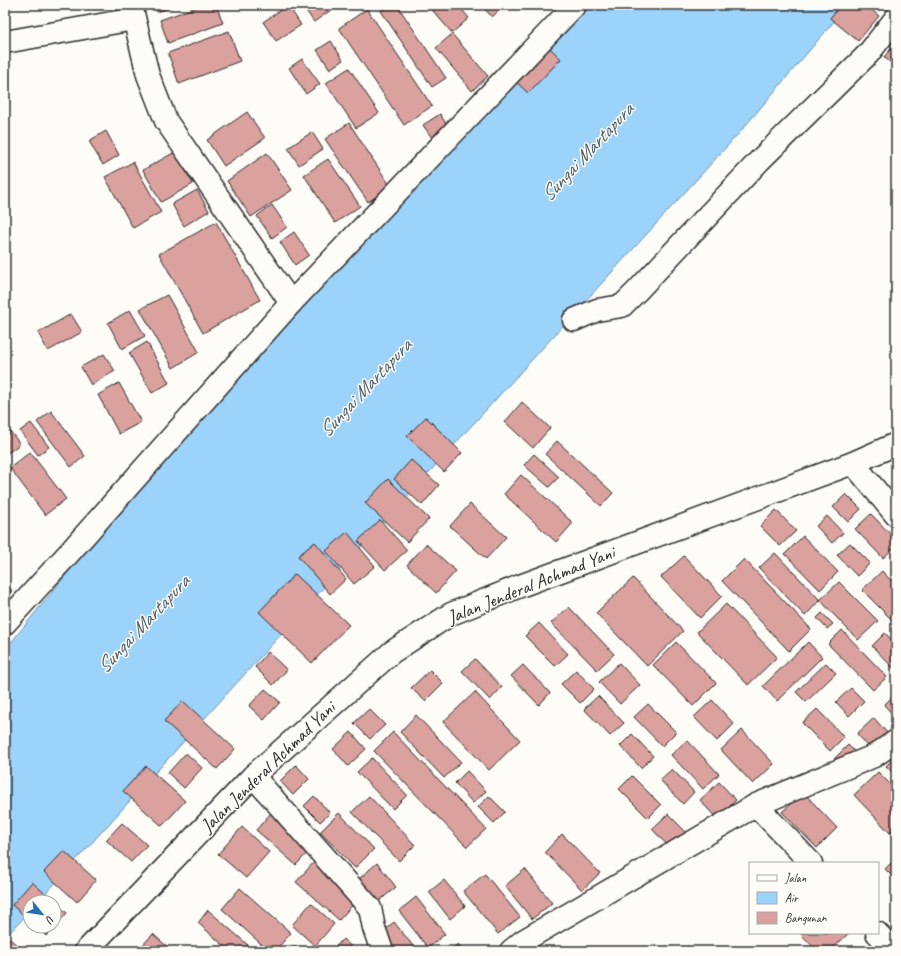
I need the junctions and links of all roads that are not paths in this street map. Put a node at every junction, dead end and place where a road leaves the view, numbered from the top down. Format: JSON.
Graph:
{"nodes":[{"id":1,"x":575,"y":5,"type":"edge"},
{"id":2,"x":132,"y":12,"type":"edge"},
{"id":3,"x":896,"y":18,"type":"edge"},
{"id":4,"x":5,"y":42,"type":"edge"},
{"id":5,"x":291,"y":303,"type":"junction"},
{"id":6,"x":574,"y":320,"type":"dead end"},
{"id":7,"x":896,"y":444,"type":"edge"},
{"id":8,"x":853,"y":463,"type":"junction"},
{"id":9,"x":896,"y":515,"type":"edge"},
{"id":10,"x":5,"y":623,"type":"edge"},
{"id":11,"x":896,"y":741,"type":"edge"},
{"id":12,"x":253,"y":776,"type":"junction"},
{"id":13,"x":756,"y":805,"type":"junction"},
{"id":14,"x":810,"y":862,"type":"edge"},
{"id":15,"x":878,"y":934,"type":"edge"},
{"id":16,"x":86,"y":951,"type":"edge"},
{"id":17,"x":382,"y":951,"type":"edge"},
{"id":18,"x":511,"y":951,"type":"edge"},
{"id":19,"x":894,"y":951,"type":"edge"}],
"edges":[{"from":1,"to":5,"type":"main road"},
{"from":2,"to":4,"type":"main road"},
{"from":2,"to":5,"type":"main road"},
{"from":3,"to":6,"type":"main road"},
{"from":5,"to":10,"type":"main road"},
{"from":7,"to":8,"type":"main road","name":"Jalan Jenderal Achmad Yani"},
{"from":8,"to":9,"type":"main road"},
{"from":8,"to":12,"type":"main road","name":"Jalan Jenderal Achmad Yani"},
{"from":11,"to":13,"type":"main road"},
{"from":12,"to":16,"type":"main road","name":"Jalan Jenderal Achmad Yani"},
{"from":12,"to":17,"type":"main road"},
{"from":13,"to":14,"type":"main road"},
{"from":13,"to":18,"type":"main road"},
{"from":15,"to":19,"type":"main road"}]}
